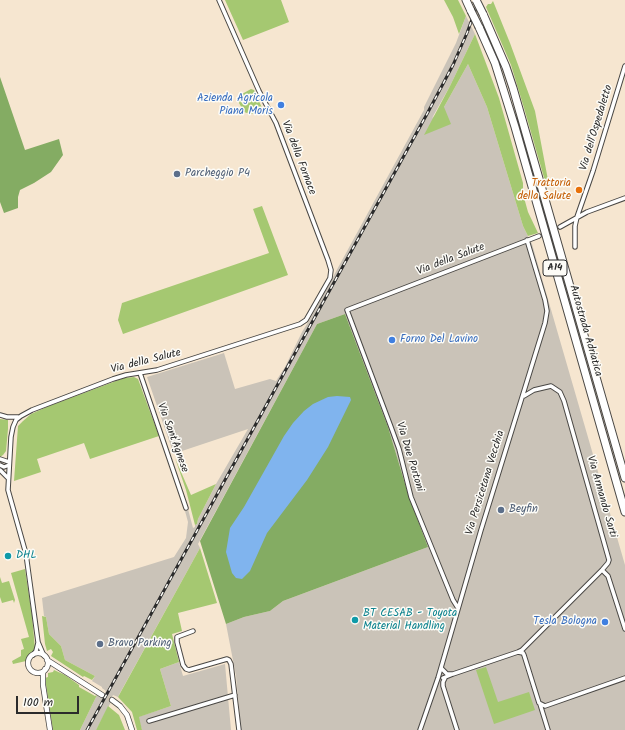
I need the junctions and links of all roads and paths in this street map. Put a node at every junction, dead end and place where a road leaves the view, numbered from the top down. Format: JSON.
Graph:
{"nodes":[{"id":1,"x":219,"y":0,"type":"edge"},
{"id":2,"x":466,"y":0,"type":"edge"},
{"id":3,"x":476,"y":0,"type":"edge"},
{"id":4,"x":625,"y":66,"type":"edge"},
{"id":5,"x":625,"y":198,"type":"edge"},
{"id":6,"x":578,"y":217,"type":"junction"},
{"id":7,"x":560,"y":227,"type":"tunnel mouth"},
{"id":8,"x":539,"y":236,"type":"tunnel mouth"},
{"id":9,"x":527,"y":240,"type":"junction"},
{"id":10,"x":575,"y":247,"type":"dead end"},
{"id":11,"x":347,"y":310,"type":"joint"},
{"id":12,"x":303,"y":323,"type":"joint"},
{"id":13,"x":140,"y":373,"type":"junction"},
{"id":14,"x":526,"y":387,"type":"junction"},
{"id":15,"x":533,"y":390,"type":"junction"},
{"id":16,"x":523,"y":396,"type":"junction"},
{"id":17,"x":0,"y":415,"type":"edge"},
{"id":18,"x":18,"y":417,"type":"junction"},
{"id":19,"x":0,"y":459,"type":"edge"},
{"id":20,"x":9,"y":464,"type":"junction"},
{"id":21,"x":0,"y":465,"type":"edge"},
{"id":22,"x":0,"y":470,"type":"edge"},
{"id":23,"x":8,"y":478,"type":"junction"},
{"id":24,"x":625,"y":478,"type":"edge"},
{"id":25,"x":186,"y":508,"type":"dead end"},
{"id":26,"x":625,"y":512,"type":"edge"},
{"id":27,"x":602,"y":570,"type":"junction"},
{"id":28,"x":458,"y":608,"type":"junction"},
{"id":29,"x":625,"y":629,"type":"edge"},
{"id":30,"x":193,"y":631,"type":"dead end"},
{"id":31,"x":38,"y":642,"type":"junction"},
{"id":32,"x":518,"y":652,"type":"junction"},
{"id":33,"x":33,"y":655,"type":"junction"},
{"id":34,"x":46,"y":658,"type":"junction"},
{"id":35,"x":58,"y":667,"type":"junction"},
{"id":36,"x":46,"y":668,"type":"junction"},
{"id":37,"x":441,"y":668,"type":"junction"},
{"id":38,"x":36,"y":672,"type":"junction"},
{"id":39,"x":453,"y":674,"type":"junction"},
{"id":40,"x":438,"y":678,"type":"junction"},
{"id":41,"x":445,"y":678,"type":"junction"},
{"id":42,"x":625,"y":678,"type":"edge"},
{"id":43,"x":43,"y":685,"type":"junction"},
{"id":44,"x":102,"y":695,"type":"tunnel mouth"},
{"id":45,"x":235,"y":695,"type":"junction"},
{"id":46,"x":112,"y":700,"type":"tunnel mouth"},
{"id":47,"x":539,"y":703,"type":"junction"},
{"id":48,"x":545,"y":706,"type":"junction"},
{"id":49,"x":544,"y":719,"type":"junction"},
{"id":50,"x":149,"y":721,"type":"dead end"},
{"id":51,"x":50,"y":730,"type":"edge"},
{"id":52,"x":132,"y":730,"type":"edge"},
{"id":53,"x":239,"y":730,"type":"edge"},
{"id":54,"x":420,"y":730,"type":"edge"},
{"id":55,"x":457,"y":730,"type":"edge"},
{"id":56,"x":548,"y":730,"type":"edge"}],
"edges":[{"from":1,"to":12,"type":"street","name":"Via della Fornace"},
{"from":2,"to":26,"type":"highway","name":"Autostrada Adriatica","number":"A14","bridge":true},
{"from":3,"to":24,"type":"highway","name":"Autostrada Adriatica","number":"A14","bridge":true},
{"from":4,"to":6,"type":"street","name":"Via dell'Ospedaletto"},
{"from":5,"to":6,"type":"street"},
{"from":6,"to":7,"type":"street"},
{"from":6,"to":10,"type":"street"},
{"from":8,"to":9,"type":"street","name":"Via della Salute"},
{"from":9,"to":11,"type":"street","name":"Via della Salute"},
{"from":9,"to":14,"type":"street","name":"Via Persicetana Vecchia"},
{"from":11,"to":28,"type":"street","name":"Via Due Portoni"},
{"from":12,"to":13,"type":"street","name":"Via della Salute"},
{"from":13,"to":18,"type":"street","name":"Via della Salute"},
{"from":13,"to":25,"type":"street","name":"Via Sant'Agnese"},
{"from":14,"to":15,"type":"street"},
{"from":14,"to":16,"type":"street","name":"Via Persicetana Vecchia"},
{"from":15,"to":16,"type":"street","name":"Via Armando Sarti"},
{"from":15,"to":27,"type":"street","name":"Via Armando Sarti"},
{"from":16,"to":28,"type":"street","name":"Via Persicetana Vecchia"},
{"from":17,"to":18,"type":"street"},
{"from":18,"to":20,"type":"street"},
{"from":19,"to":20,"type":"street"},
{"from":20,"to":21,"type":"street"},
{"from":20,"to":23,"type":"street"},
{"from":22,"to":23,"type":"street"},
{"from":23,"to":31,"type":"street"},
{"from":27,"to":29,"type":"street"},
{"from":27,"to":32,"type":"street","name":"Via Armando Sarti"},
{"from":28,"to":37,"type":"street","name":"Via Persicetana Vecchia"},
{"from":30,"to":45,"type":"street"},
{"from":31,"to":33,"type":"street"},
{"from":31,"to":34,"type":"street"},
{"from":32,"to":39,"type":"street","name":"Via Armando Sarti"},
{"from":32,"to":47,"type":"street"},
{"from":33,"to":34,"type":"street"},
{"from":33,"to":38,"type":"street"},
{"from":34,"to":35,"type":"street"},
{"from":34,"to":36,"type":"street"},
{"from":35,"to":36,"type":"street"},
{"from":35,"to":44,"type":"street"},
{"from":36,"to":38,"type":"street"},
{"from":36,"to":43,"type":"street"},
{"from":37,"to":39,"type":"street"},
{"from":37,"to":40,"type":"street","name":"Via Persicetana Vecchia"},
{"from":38,"to":43,"type":"street"},
{"from":39,"to":41,"type":"street","name":"Via Armando Sarti"},
{"from":40,"to":41,"type":"street","name":"Via Armando Sarti"},
{"from":40,"to":54,"type":"street","name":"Via Persicetana Vecchia"},
{"from":41,"to":55,"type":"street"},
{"from":42,"to":48,"type":"street"},
{"from":43,"to":51,"type":"street"},
{"from":45,"to":50,"type":"street"},
{"from":45,"to":53,"type":"street"},
{"from":46,"to":52,"type":"street"},
{"from":47,"to":48,"type":"street"},
{"from":47,"to":49,"type":"street"},
{"from":48,"to":49,"type":"street"},
{"from":49,"to":56,"type":"street"}]}
